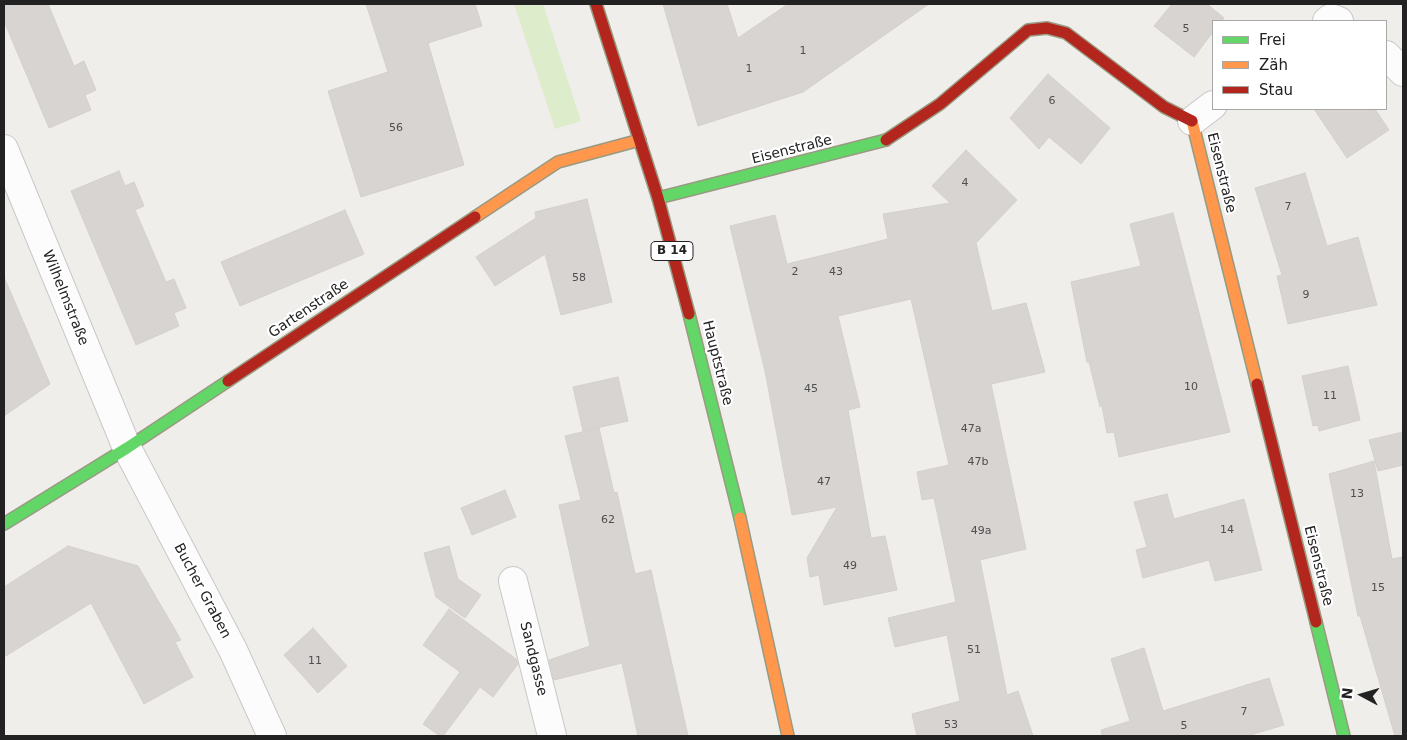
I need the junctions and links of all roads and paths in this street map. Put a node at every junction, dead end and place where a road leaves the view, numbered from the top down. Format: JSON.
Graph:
{"nodes":[{"id":1,"x":596,"y":4,"type":"edge"},
{"id":2,"x":1387,"y":56,"type":"edge"},
{"id":3,"x":1403,"y":72,"type":"edge"},
{"id":4,"x":1203,"y":113,"type":"edge"},
{"id":5,"x":640,"y":140,"type":"junction"},
{"id":6,"x":4,"y":149,"type":"edge"},
{"id":7,"x":658,"y":198,"type":"junction"},
{"id":8,"x":127,"y":448,"type":"junction"},
{"id":9,"x":4,"y":524,"type":"edge"},
{"id":10,"x":513,"y":581,"type":"dead end"},
{"id":11,"x":272,"y":736,"type":"edge"},
{"id":12,"x":552,"y":736,"type":"edge"},
{"id":13,"x":788,"y":736,"type":"edge"},
{"id":14,"x":1344,"y":736,"type":"edge"}],
"edges":[{"from":1,"to":5,"type":"street","name":"Hauptstraße","number":"B 14"},
{"from":2,"to":3,"type":"street"},
{"from":4,"to":7,"type":"street","name":"Eisenstraße"},
{"from":4,"to":14,"type":"street","name":"Eisenstraße"},
{"from":5,"to":7,"type":"street","name":"Hauptstraße","number":"B 14"},
{"from":5,"to":8,"type":"street","name":"Gartenstraße"},
{"from":6,"to":8,"type":"street","name":"Wilhelmstraße"},
{"from":7,"to":13,"type":"street","name":"Hauptstraße","number":"B 14"},
{"from":8,"to":9,"type":"street","name":"Gartenstraße"},
{"from":8,"to":11,"type":"street","name":"Bucher Graben"},
{"from":10,"to":12,"type":"street","name":"Sandgasse"}]}
